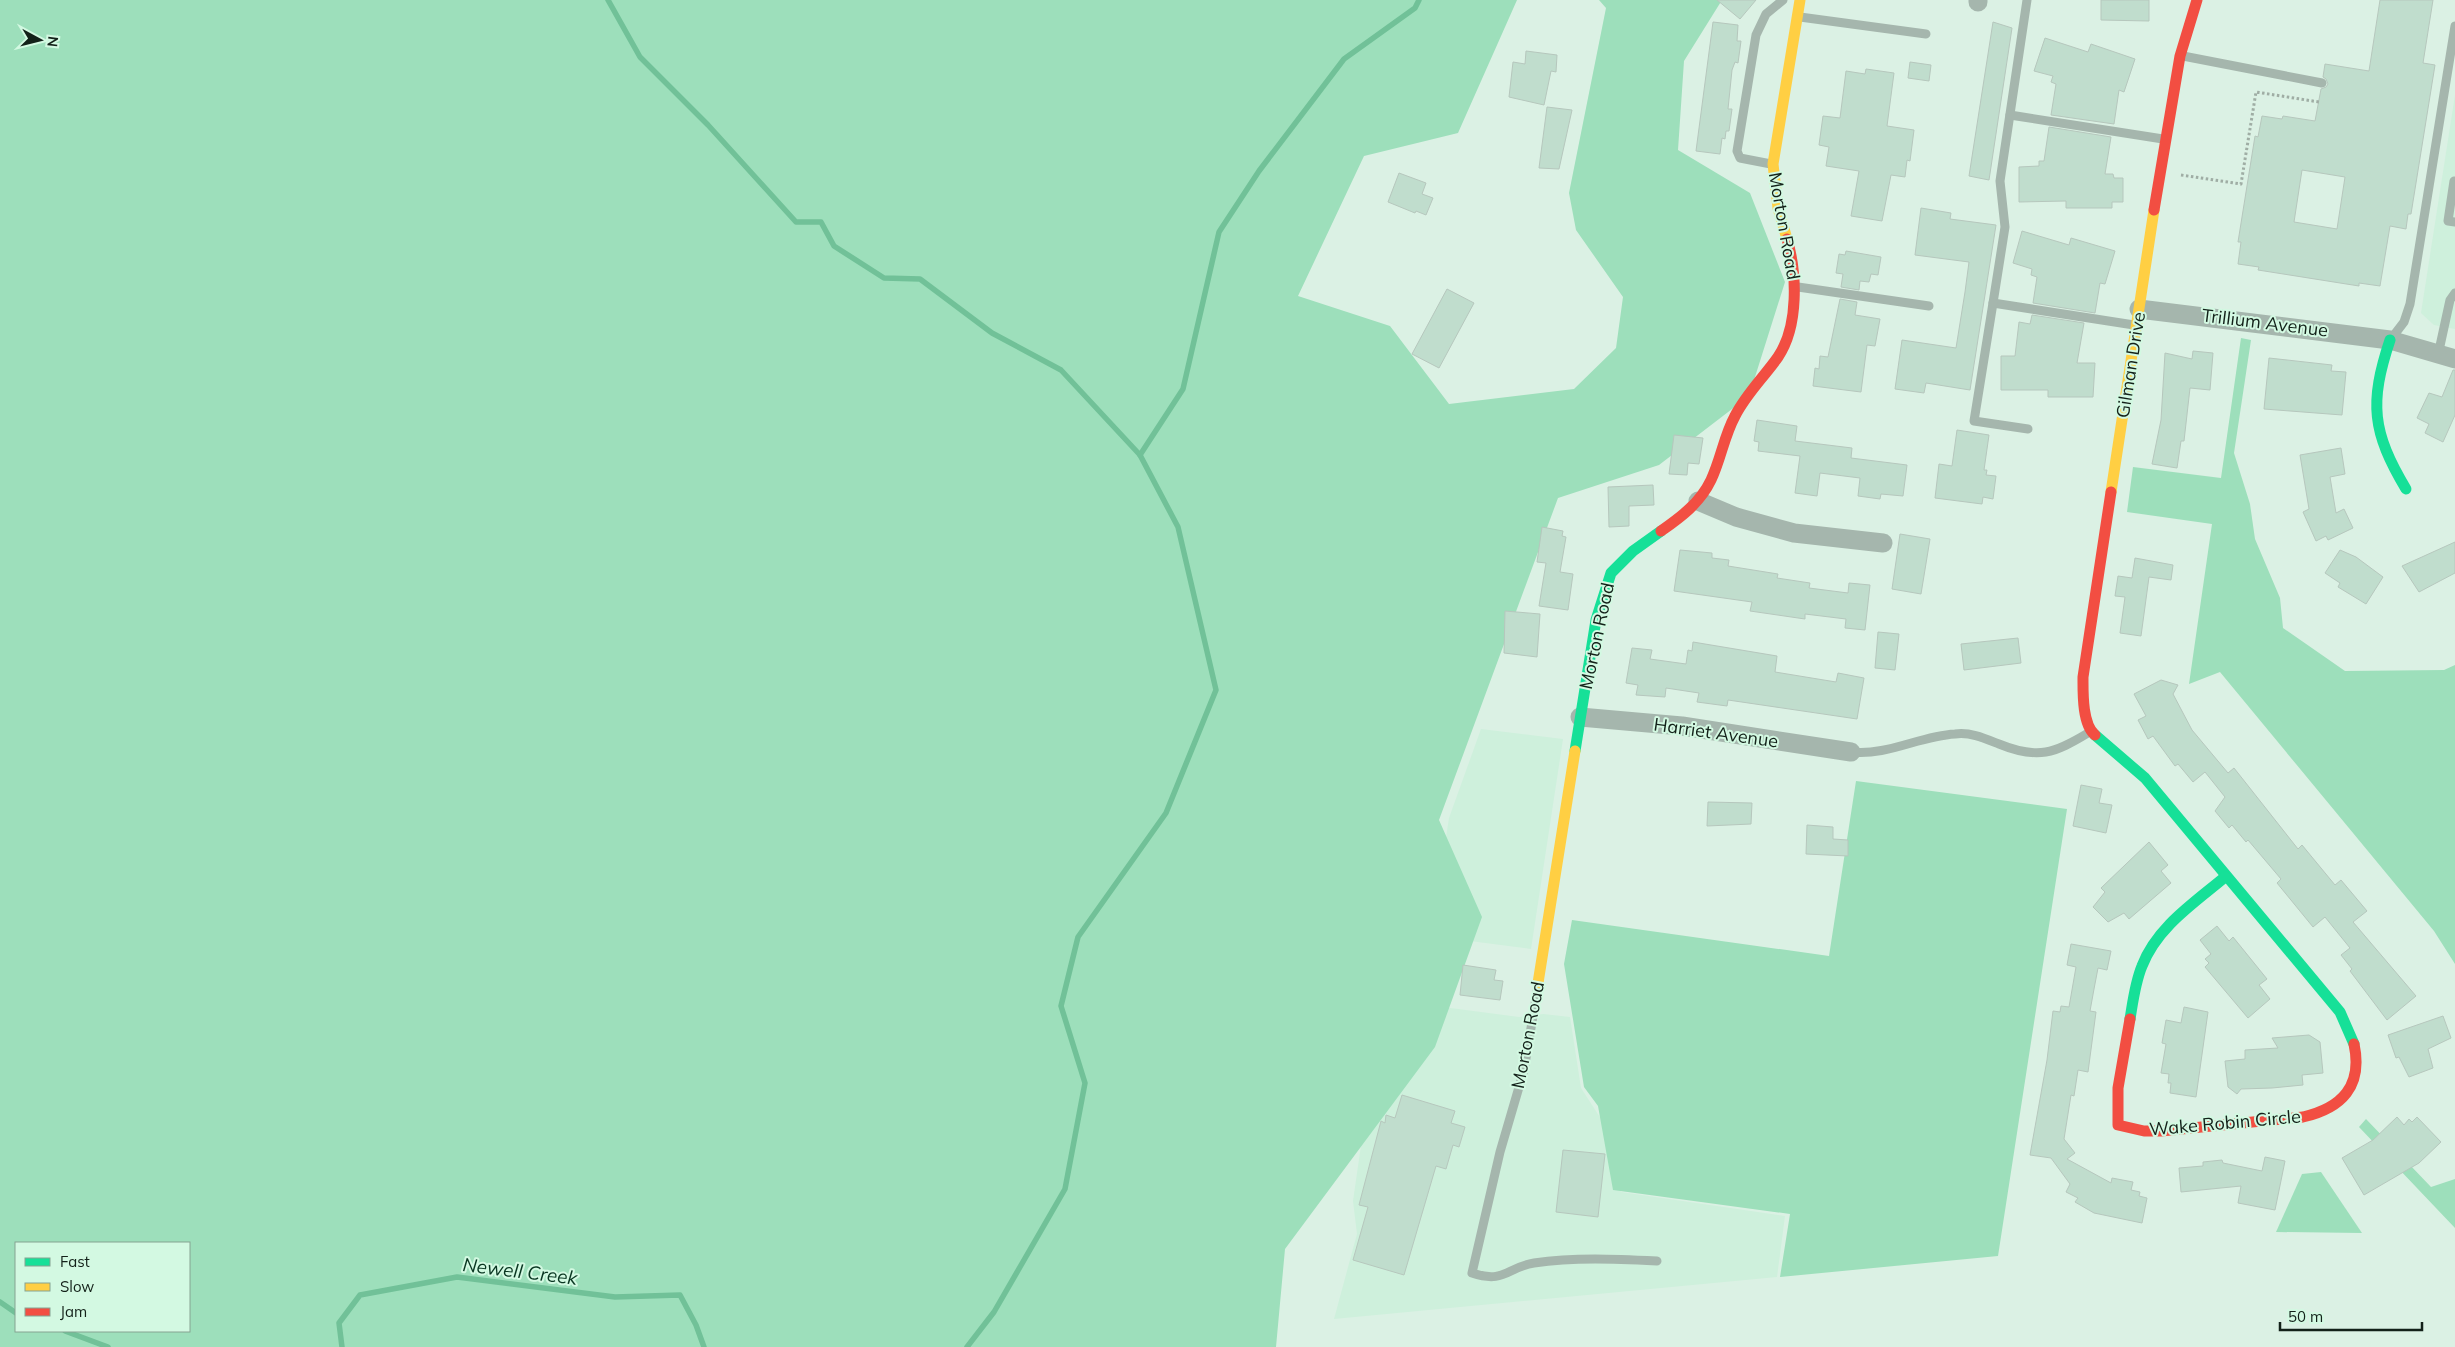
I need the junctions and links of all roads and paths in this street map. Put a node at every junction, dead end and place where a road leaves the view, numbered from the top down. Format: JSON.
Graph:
{"nodes":[{"id":1,"x":1782,"y":0,"type":"edge"},
{"id":2,"x":1800,"y":0,"type":"edge"},
{"id":3,"x":2027,"y":0,"type":"edge"},
{"id":4,"x":2197,"y":0,"type":"edge"},
{"id":5,"x":1797,"y":17,"type":"junction"},
{"id":6,"x":2455,"y":26,"type":"edge"},
{"id":7,"x":1926,"y":34,"type":"dead end"},
{"id":8,"x":2180,"y":56,"type":"junction"},
{"id":9,"x":2322,"y":83,"type":"dead end"},
{"id":10,"x":2319,"y":102,"type":"dead end"},
{"id":11,"x":2010,"y":115,"type":"junction"},
{"id":12,"x":2165,"y":139,"type":"junction"},
{"id":13,"x":1773,"y":164,"type":"junction"},
{"id":14,"x":2180,"y":175,"type":"dead end"},
{"id":15,"x":2454,"y":180,"type":"edge"},
{"id":16,"x":2455,"y":222,"type":"edge"},
{"id":17,"x":1795,"y":286,"type":"junction"},
{"id":18,"x":2455,"y":293,"type":"edge"},
{"id":19,"x":1993,"y":303,"type":"junction"},
{"id":20,"x":1929,"y":306,"type":"dead end"},
{"id":21,"x":2138,"y":317,"type":"junction"},
{"id":22,"x":2390,"y":340,"type":"junction"},
{"id":23,"x":2447,"y":357,"type":"edge"},
{"id":24,"x":2028,"y":429,"type":"dead end"},
{"id":25,"x":2406,"y":490,"type":"dead end"},
{"id":26,"x":1698,"y":501,"type":"junction"},
{"id":27,"x":1883,"y":543,"type":"dead end"},
{"id":28,"x":1580,"y":717,"type":"junction"},
{"id":29,"x":2090,"y":731,"type":"junction"},
{"id":30,"x":1851,"y":752,"type":"joint"},
{"id":31,"x":2225,"y":877,"type":"junction"},
{"id":32,"x":1538,"y":983,"type":"joint"},
{"id":33,"x":1656,"y":1261,"type":"dead end"}],
"edges":[{"from":1,"to":13,"type":"lane"},
{"from":2,"to":5,"type":"street","name":"Morton Road"},
{"from":3,"to":11,"type":"lane"},
{"from":4,"to":8,"type":"street","name":"Gilman Drive"},
{"from":5,"to":7,"type":"lane"},
{"from":5,"to":13,"type":"street","name":"Morton Road"},
{"from":6,"to":22,"type":"lane"},
{"from":8,"to":9,"type":"lane"},
{"from":8,"to":12,"type":"street","name":"Gilman Drive"},
{"from":10,"to":14,"type":"path"},
{"from":11,"to":12,"type":"lane"},
{"from":11,"to":19,"type":"lane"},
{"from":12,"to":21,"type":"street","name":"Gilman Drive"},
{"from":13,"to":17,"type":"street","name":"Morton Road"},
{"from":15,"to":16,"type":"lane"},
{"from":17,"to":20,"type":"lane"},
{"from":17,"to":26,"type":"street","name":"Morton Road"},
{"from":18,"to":23,"type":"lane"},
{"from":19,"to":21,"type":"lane"},
{"from":19,"to":24,"type":"lane"},
{"from":21,"to":22,"type":"street","name":"Trillium Avenue"},
{"from":21,"to":29,"type":"street","name":"Gilman Drive"},
{"from":22,"to":23,"type":"street","name":"Trillium Avenue"},
{"from":22,"to":25,"type":"street"},
{"from":26,"to":27,"type":"street"},
{"from":26,"to":28,"type":"street","name":"Morton Road"},
{"from":28,"to":30,"type":"street","name":"Harriet Avenue"},
{"from":28,"to":32,"type":"street","name":"Morton Road"},
{"from":29,"to":30,"type":"lane"},
{"from":29,"to":31,"type":"street","name":"Wake Robin Circle"},
{"from":31,"to":31,"type":"street","name":"Wake Robin Circle"},
{"from":32,"to":33,"type":"lane","name":"Morton Road"}]}
